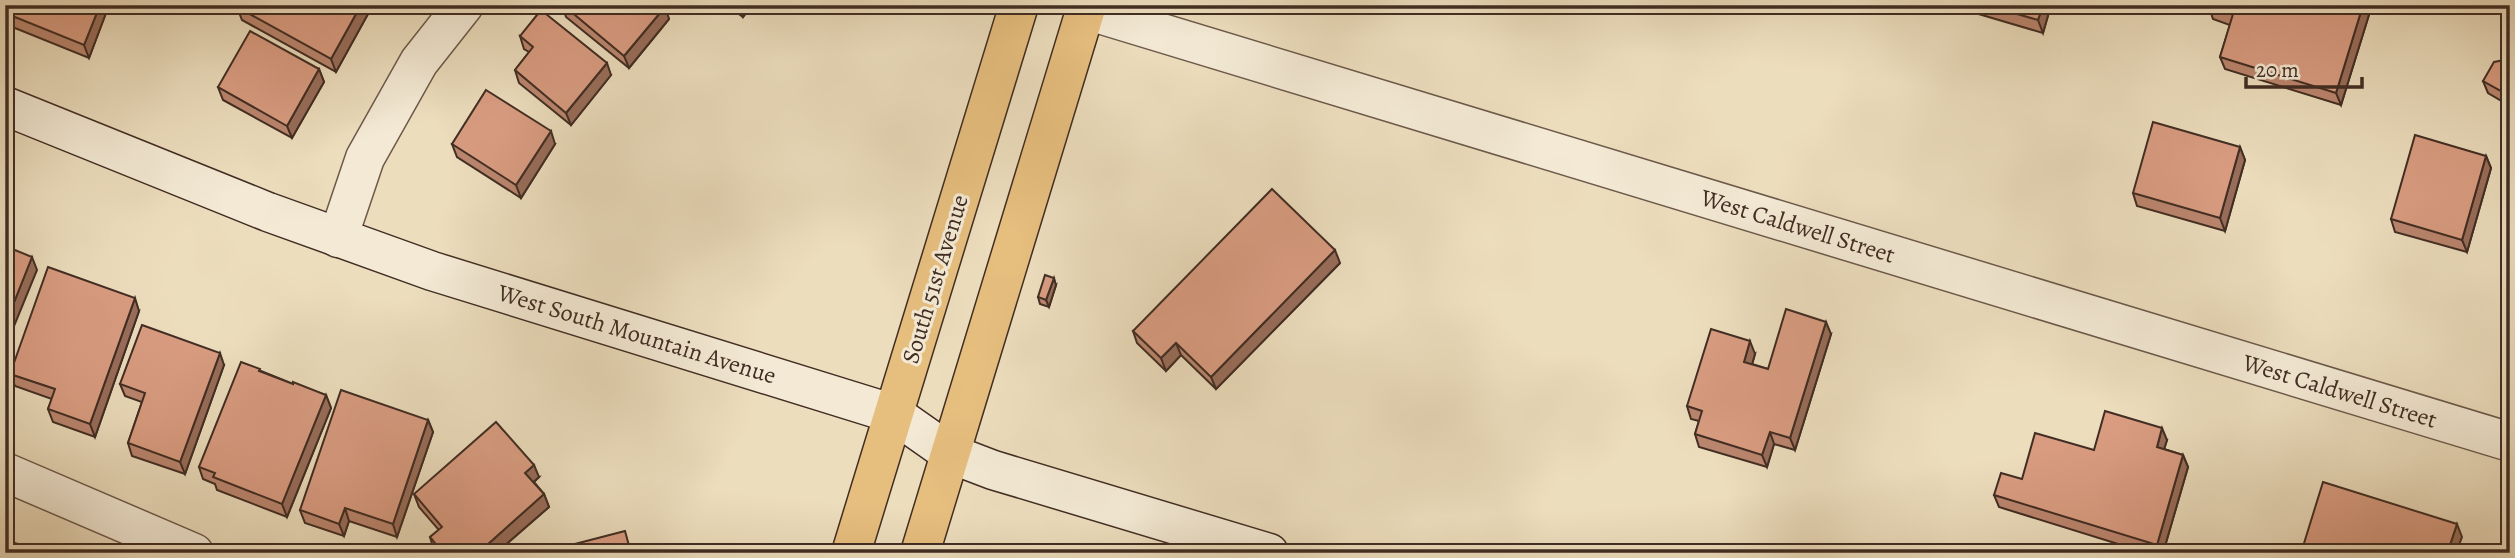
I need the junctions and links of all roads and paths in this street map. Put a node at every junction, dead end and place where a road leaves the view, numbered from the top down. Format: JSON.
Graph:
{"nodes":[{"id":1,"x":464,"y":5,"type":"edge"},
{"id":2,"x":1019,"y":5,"type":"edge"},
{"id":3,"x":1086,"y":8,"type":"edge"},
{"id":4,"x":5,"y":106,"type":"edge"},
{"id":5,"x":338,"y":238,"type":"junction"},
{"id":6,"x":894,"y":414,"type":"junction"},
{"id":7,"x":2510,"y":442,"type":"edge"},
{"id":8,"x":951,"y":454,"type":"junction"},
{"id":9,"x":5,"y":472,"type":"edge"},
{"id":10,"x":194,"y":553,"type":"edge"},
{"id":11,"x":851,"y":553,"type":"edge"},
{"id":12,"x":920,"y":553,"type":"edge"},
{"id":13,"x":1269,"y":553,"type":"edge"}],
"edges":[{"from":1,"to":5,"type":"street"},
{"from":2,"to":6,"type":"main road","name":"South 51st Avenue"},
{"from":3,"to":7,"type":"street","name":"West Caldwell Street"},
{"from":3,"to":8,"type":"main road"},
{"from":4,"to":5,"type":"street","name":"West South Mountain Avenue"},
{"from":5,"to":6,"type":"street","name":"West South Mountain Avenue"},
{"from":6,"to":8,"type":"street","name":"West South Mountain Avenue"},
{"from":6,"to":11,"type":"main road","name":"South 51st Avenue"},
{"from":8,"to":12,"type":"main road"},
{"from":8,"to":13,"type":"street","name":"West South Mountain Avenue"},
{"from":9,"to":10,"type":"street"}]}
